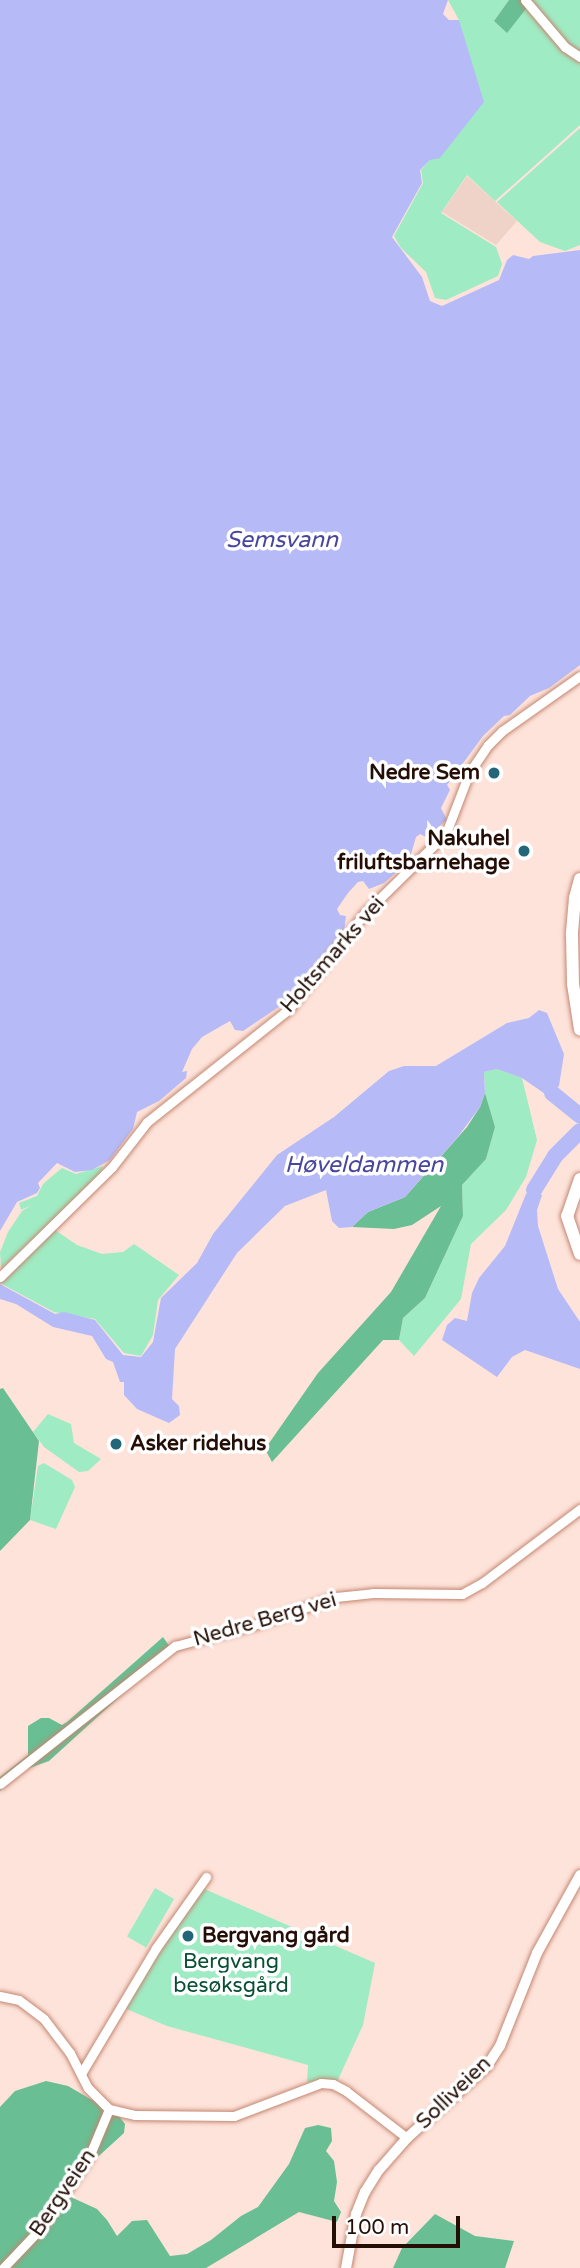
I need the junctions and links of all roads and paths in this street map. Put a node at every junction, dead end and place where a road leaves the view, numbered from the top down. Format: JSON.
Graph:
{"nodes":[{"id":1,"x":525,"y":0,"type":"edge"},
{"id":2,"x":580,"y":57,"type":"edge"},
{"id":3,"x":580,"y":676,"type":"edge"},
{"id":4,"x":580,"y":879,"type":"edge"},
{"id":5,"x":580,"y":1029,"type":"edge"},
{"id":6,"x":580,"y":1179,"type":"edge"},
{"id":7,"x":580,"y":1254,"type":"edge"},
{"id":8,"x":0,"y":1277,"type":"edge"},
{"id":9,"x":580,"y":1509,"type":"edge"},
{"id":10,"x":0,"y":1784,"type":"edge"},
{"id":11,"x":580,"y":1875,"type":"edge"},
{"id":12,"x":206,"y":1877,"type":"dead end"},
{"id":13,"x":0,"y":1996,"type":"edge"},
{"id":14,"x":82,"y":2072,"type":"junction"},
{"id":15,"x":109,"y":2109,"type":"junction"},
{"id":16,"x":407,"y":2138,"type":"junction"},
{"id":17,"x":3,"y":2268,"type":"edge"},
{"id":18,"x":346,"y":2268,"type":"edge"}],
"edges":[{"from":1,"to":2,"type":"street"},
{"from":3,"to":8,"type":"street","name":"Holtsmarks vei"},
{"from":4,"to":5,"type":"main road"},
{"from":6,"to":7,"type":"main road"},
{"from":9,"to":10,"type":"street","name":"Nedre Berg vei"},
{"from":11,"to":16,"type":"street","name":"Solliveien"},
{"from":12,"to":14,"type":"street"},
{"from":13,"to":14,"type":"street"},
{"from":14,"to":15,"type":"street"},
{"from":15,"to":16,"type":"street"},
{"from":15,"to":17,"type":"street","name":"Bergveien"},
{"from":16,"to":18,"type":"street","name":"Solliveien"}]}
